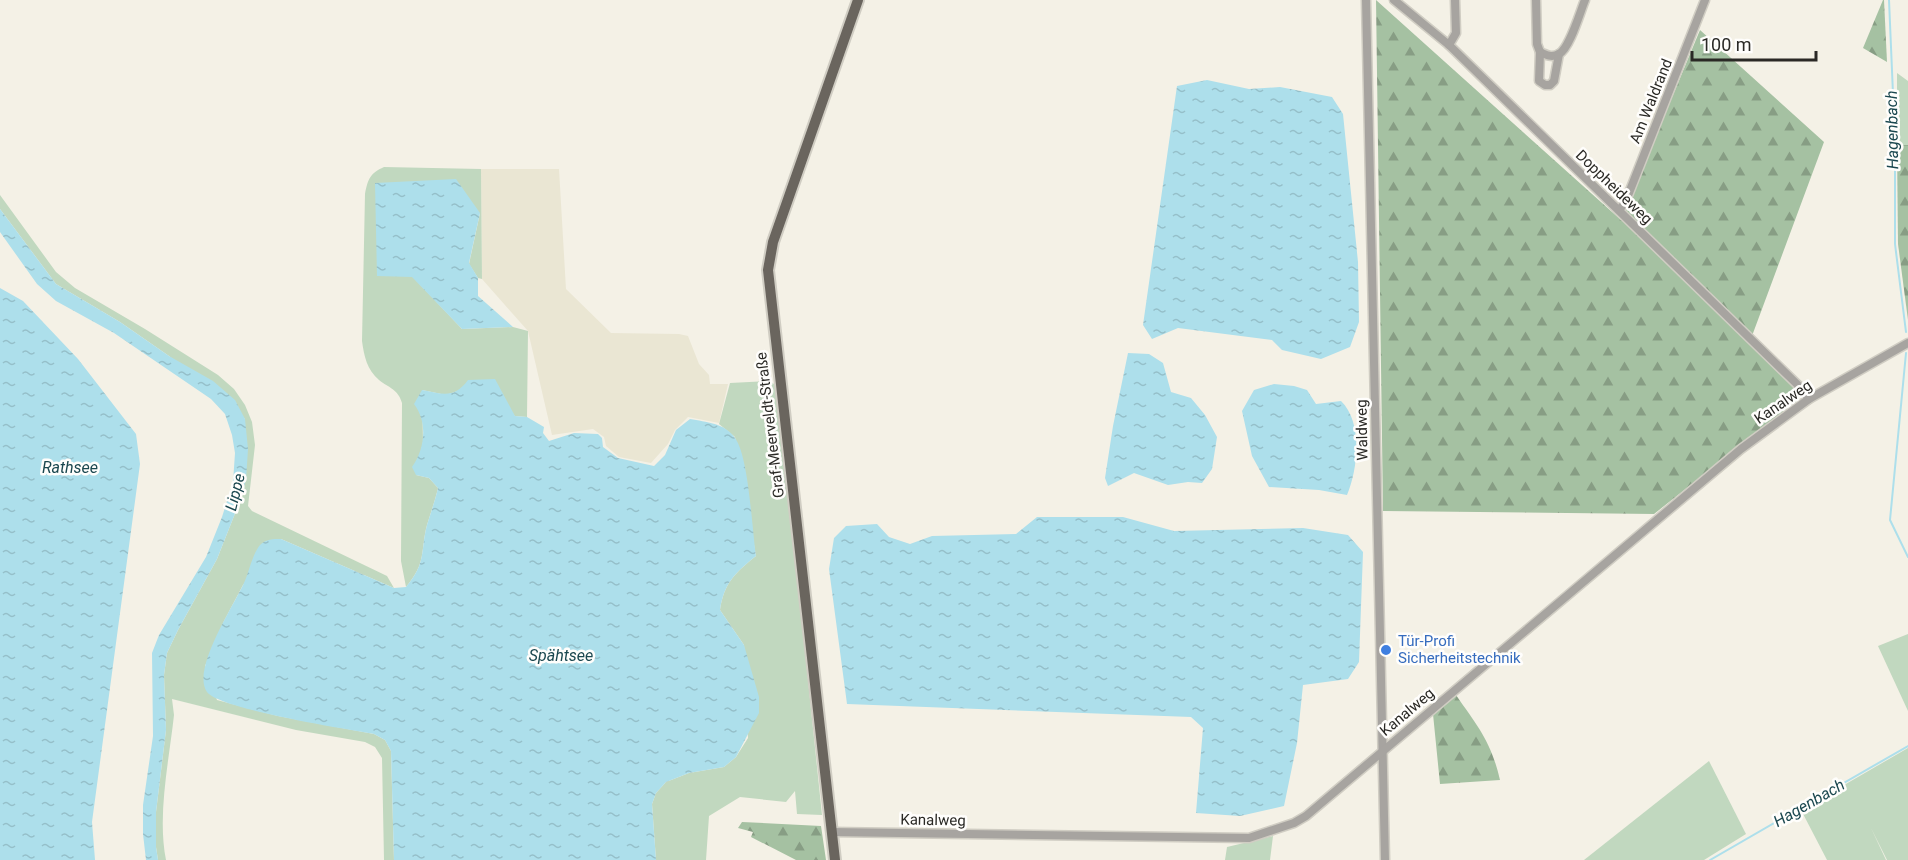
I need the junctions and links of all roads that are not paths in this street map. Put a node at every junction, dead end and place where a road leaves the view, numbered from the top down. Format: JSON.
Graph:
{"nodes":[{"id":1,"x":858,"y":0,"type":"edge"},
{"id":2,"x":1366,"y":0,"type":"edge"},
{"id":3,"x":1394,"y":0,"type":"edge"},
{"id":4,"x":1455,"y":0,"type":"edge"},
{"id":5,"x":1536,"y":0,"type":"edge"},
{"id":6,"x":1585,"y":0,"type":"edge"},
{"id":7,"x":1705,"y":0,"type":"edge"},
{"id":8,"x":1449,"y":45,"type":"junction"},
{"id":9,"x":1540,"y":52,"type":"junction"},
{"id":10,"x":1559,"y":54,"type":"junction"},
{"id":11,"x":1619,"y":210,"type":"junction"},
{"id":12,"x":1908,"y":343,"type":"edge"},
{"id":13,"x":1809,"y":399,"type":"junction"},
{"id":14,"x":1383,"y":751,"type":"junction"},
{"id":15,"x":832,"y":832,"type":"junction"},
{"id":16,"x":835,"y":860,"type":"edge"},
{"id":17,"x":1385,"y":860,"type":"edge"}],
"edges":[{"from":1,"to":15,"type":"main road","name":"Graf-Meerveldt-Straße"},
{"from":2,"to":14,"type":"street","name":"Waldweg"},
{"from":3,"to":8,"type":"street","name":"Doppheideweg"},
{"from":4,"to":8,"type":"street"},
{"from":5,"to":9,"type":"street"},
{"from":6,"to":10,"type":"street"},
{"from":7,"to":11,"type":"street","name":"Am Waldrand"},
{"from":8,"to":11,"type":"street","name":"Doppheideweg"},
{"from":9,"to":10,"type":"street"},
{"from":9,"to":10,"type":"street"},
{"from":11,"to":13,"type":"street","name":"Doppheideweg"},
{"from":12,"to":13,"type":"street","name":"Kanalweg"},
{"from":13,"to":14,"type":"street","name":"Kanalweg"},
{"from":14,"to":15,"type":"street","name":"Kanalweg"},
{"from":14,"to":17,"type":"street","name":"Waldweg"},
{"from":15,"to":16,"type":"main road","name":"Graf-Meerveldt-Straße"}]}
